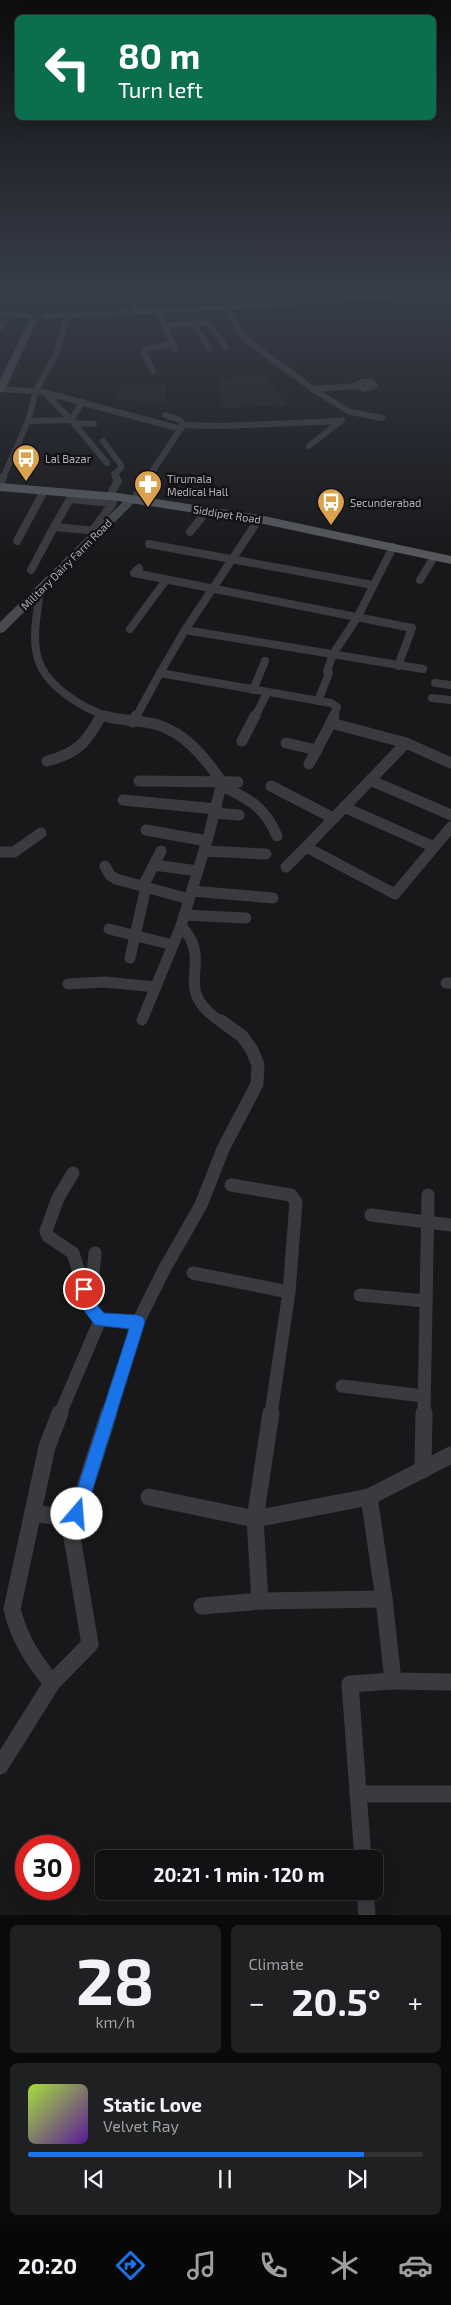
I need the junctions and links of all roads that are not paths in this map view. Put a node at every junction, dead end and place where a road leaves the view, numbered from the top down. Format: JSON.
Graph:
{"nodes":[{"id":1,"x":45,"y":380,"type":"edge"},
{"id":2,"x":302,"y":380,"type":"edge"},
{"id":3,"x":358,"y":386,"type":"dead end"},
{"id":4,"x":312,"y":388,"type":"junction"},
{"id":5,"x":0,"y":389,"type":"edge"},
{"id":6,"x":40,"y":391,"type":"junction"},
{"id":7,"x":82,"y":402,"type":"junction"},
{"id":8,"x":165,"y":415,"type":"dead end"},
{"id":9,"x":363,"y":416,"type":"junction"},
{"id":10,"x":382,"y":418,"type":"dead end"},
{"id":11,"x":28,"y":421,"type":"junction"},
{"id":12,"x":72,"y":421,"type":"junction"},
{"id":13,"x":339,"y":421,"type":"junction"},
{"id":14,"x":94,"y":424,"type":"dead end"},
{"id":15,"x":182,"y":427,"type":"junction"},
{"id":16,"x":103,"y":440,"type":"dead end"},
{"id":17,"x":309,"y":446,"type":"dead end"},
{"id":18,"x":107,"y":463,"type":"dead end"},
{"id":19,"x":0,"y":484,"type":"edge"},
{"id":20,"x":44,"y":491,"type":"junction"},
{"id":21,"x":112,"y":492,"type":"junction"},
{"id":22,"x":134,"y":497,"type":"junction"},
{"id":23,"x":207,"y":511,"type":"junction"},
{"id":24,"x":259,"y":519,"type":"junction"},
{"id":25,"x":54,"y":528,"type":"junction"},
{"id":26,"x":95,"y":531,"type":"junction"},
{"id":27,"x":190,"y":532,"type":"dead end"},
{"id":28,"x":17,"y":541,"type":"dead end"},
{"id":29,"x":149,"y":544,"type":"dead end"},
{"id":30,"x":393,"y":547,"type":"junction"},
{"id":31,"x":451,"y":553,"type":"edge"},
{"id":32,"x":434,"y":556,"type":"junction"},
{"id":33,"x":233,"y":560,"type":"junction"},
{"id":34,"x":451,"y":560,"type":"edge"},
{"id":35,"x":138,"y":568,"type":"dead end"},
{"id":36,"x":31,"y":570,"type":"dead end"},
{"id":37,"x":166,"y":580,"type":"junction"},
{"id":38,"x":420,"y":580,"type":"dead end"},
{"id":39,"x":373,"y":585,"type":"junction"},
{"id":40,"x":40,"y":589,"type":"junction"},
{"id":41,"x":212,"y":589,"type":"junction"},
{"id":42,"x":291,"y":594,"type":"dead end"},
{"id":43,"x":285,"y":604,"type":"junction"},
{"id":44,"x":357,"y":618,"type":"junction"},
{"id":45,"x":0,"y":629,"type":"edge"},
{"id":46,"x":130,"y":629,"type":"dead end"},
{"id":47,"x":185,"y":630,"type":"junction"},
{"id":48,"x":333,"y":654,"type":"junction"},
{"id":49,"x":265,"y":662,"type":"dead end"},
{"id":50,"x":398,"y":666,"type":"junction"},
{"id":51,"x":423,"y":669,"type":"dead end"},
{"id":52,"x":160,"y":673,"type":"junction"},
{"id":53,"x":435,"y":683,"type":"dead end"},
{"id":54,"x":451,"y":684,"type":"edge"},
{"id":55,"x":253,"y":690,"type":"junction"},
{"id":56,"x":267,"y":693,"type":"junction"},
{"id":57,"x":432,"y":698,"type":"dead end"},
{"id":58,"x":451,"y":700,"type":"edge"},
{"id":59,"x":318,"y":701,"type":"junction"},
{"id":60,"x":101,"y":715,"type":"junction"},
{"id":61,"x":133,"y":722,"type":"junction"},
{"id":62,"x":331,"y":723,"type":"junction"},
{"id":63,"x":242,"y":742,"type":"dead end"},
{"id":64,"x":286,"y":743,"type":"dead end"},
{"id":65,"x":406,"y":743,"type":"junction"},
{"id":66,"x":317,"y":750,"type":"junction"},
{"id":67,"x":47,"y":761,"type":"dead end"},
{"id":68,"x":451,"y":762,"type":"edge"},
{"id":69,"x":309,"y":764,"type":"dead end"},
{"id":70,"x":139,"y":780,"type":"dead end"},
{"id":71,"x":370,"y":780,"type":"junction"},
{"id":72,"x":238,"y":782,"type":"dead end"},
{"id":73,"x":223,"y":784,"type":"junction"},
{"id":74,"x":271,"y":786,"type":"dead end"},
{"id":75,"x":123,"y":800,"type":"dead end"},
{"id":76,"x":344,"y":807,"type":"junction"},
{"id":77,"x":216,"y":811,"type":"junction"},
{"id":78,"x":451,"y":815,"type":"edge"},
{"id":79,"x":239,"y":816,"type":"dead end"},
{"id":80,"x":333,"y":818,"type":"junction"},
{"id":81,"x":451,"y":827,"type":"edge"},
{"id":82,"x":146,"y":830,"type":"dead end"},
{"id":83,"x":41,"y":833,"type":"dead end"},
{"id":84,"x":277,"y":836,"type":"dead end"},
{"id":85,"x":206,"y":846,"type":"junction"},
{"id":86,"x":306,"y":847,"type":"junction"},
{"id":87,"x":434,"y":847,"type":"junction"},
{"id":88,"x":161,"y":851,"type":"dead end"},
{"id":89,"x":0,"y":852,"type":"edge"},
{"id":90,"x":266,"y":854,"type":"dead end"},
{"id":91,"x":154,"y":865,"type":"junction"},
{"id":92,"x":105,"y":866,"type":"dead end"},
{"id":93,"x":286,"y":867,"type":"dead end"},
{"id":94,"x":198,"y":871,"type":"junction"},
{"id":95,"x":145,"y":887,"type":"junction"},
{"id":96,"x":190,"y":895,"type":"junction"},
{"id":97,"x":273,"y":898,"type":"dead end"},
{"id":98,"x":246,"y":918,"type":"dead end"},
{"id":99,"x":182,"y":921,"type":"junction"},
{"id":100,"x":109,"y":929,"type":"dead end"},
{"id":101,"x":134,"y":935,"type":"junction"},
{"id":102,"x":174,"y":945,"type":"junction"},
{"id":103,"x":130,"y":958,"type":"dead end"},
{"id":104,"x":68,"y":984,"type":"dead end"},
{"id":105,"x":155,"y":987,"type":"junction"},
{"id":106,"x":142,"y":1020,"type":"dead end"},
{"id":107,"x":73,"y":1174,"type":"dead end"},
{"id":108,"x":231,"y":1185,"type":"dead end"},
{"id":109,"x":428,"y":1196,"type":"dead end"},
{"id":110,"x":371,"y":1215,"type":"dead end"},
{"id":111,"x":427,"y":1222,"type":"junction"},
{"id":112,"x":451,"y":1225,"type":"edge"},
{"id":113,"x":95,"y":1253,"type":"dead end"},
{"id":114,"x":193,"y":1273,"type":"dead end"},
{"id":115,"x":289,"y":1292,"type":"junction"},
{"id":116,"x":360,"y":1295,"type":"dead end"},
{"id":117,"x":426,"y":1301,"type":"junction"},
{"id":118,"x":95,"y":1314,"type":"junction"},
{"id":119,"x":138,"y":1322,"type":"junction"},
{"id":120,"x":342,"y":1386,"type":"dead end"},
{"id":121,"x":423,"y":1396,"type":"junction"},
{"id":122,"x":451,"y":1455,"type":"edge"},
{"id":123,"x":423,"y":1470,"type":"junction"},
{"id":124,"x":369,"y":1496,"type":"junction"},
{"id":125,"x":149,"y":1497,"type":"dead end"},
{"id":126,"x":33,"y":1513,"type":"junction"},
{"id":127,"x":255,"y":1519,"type":"junction"},
{"id":128,"x":71,"y":1531,"type":"junction"},
{"id":129,"x":384,"y":1599,"type":"junction"},
{"id":130,"x":260,"y":1601,"type":"junction"},
{"id":131,"x":202,"y":1606,"type":"dead end"},
{"id":132,"x":393,"y":1681,"type":"junction"},
{"id":133,"x":52,"y":1682,"type":"junction"},
{"id":134,"x":451,"y":1682,"type":"edge"},
{"id":135,"x":0,"y":1766,"type":"edge"},
{"id":136,"x":358,"y":1794,"type":"junction"},
{"id":137,"x":451,"y":1794,"type":"edge"},
{"id":138,"x":362,"y":1850,"type":"edge"},
{"id":139,"x":366,"y":1900,"type":"edge"},
{"id":140,"x":367,"y":1915,"type":"edge"}],
"edges":[{"from":1,"to":6,"type":"street"},
{"from":2,"to":4,"type":"street"},
{"from":3,"to":4,"type":"street"},
{"from":4,"to":9,"type":"street"},
{"from":5,"to":6,"type":"street"},
{"from":6,"to":7,"type":"street"},
{"from":6,"to":11,"type":"street"},
{"from":6,"to":12,"type":"street"},
{"from":7,"to":12,"type":"street"},
{"from":7,"to":15,"type":"street"},
{"from":8,"to":15,"type":"street"},
{"from":9,"to":10,"type":"street"},
{"from":9,"to":13,"type":"street"},
{"from":11,"to":12,"type":"street"},
{"from":11,"to":19,"type":"street"},
{"from":12,"to":14,"type":"street"},
{"from":12,"to":18,"type":"street"},
{"from":13,"to":15,"type":"street"},
{"from":13,"to":17,"type":"street"},
{"from":15,"to":22,"type":"street"},
{"from":16,"to":21,"type":"street"},
{"from":19,"to":20,"type":"main road","name":"Siddipet Road"},
{"from":19,"to":21,"type":"main road","name":"Siddipet Road"},
{"from":20,"to":22,"type":"main road","name":"Siddipet Road"},
{"from":20,"to":28,"type":"street"},
{"from":21,"to":22,"type":"main road","name":"Siddipet Road"},
{"from":22,"to":23,"type":"main road","name":"Siddipet Road"},
{"from":22,"to":26,"type":"main road","name":"Military Dairy Farm Road"},
{"from":22,"to":31,"type":"main road","name":"Siddipet Road"},
{"from":23,"to":24,"type":"main road","name":"Siddipet Road"},
{"from":23,"to":27,"type":"street"},
{"from":24,"to":30,"type":"main road","name":"Siddipet Road"},
{"from":24,"to":33,"type":"street"},
{"from":25,"to":26,"type":"street"},
{"from":25,"to":26,"type":"street"},
{"from":25,"to":36,"type":"street"},
{"from":26,"to":40,"type":"main road","name":"Military Dairy Farm Road"},
{"from":29,"to":33,"type":"street"},
{"from":30,"to":32,"type":"main road","name":"Siddipet Road"},
{"from":30,"to":39,"type":"street"},
{"from":32,"to":34,"type":"main road","name":"Siddipet Road"},
{"from":32,"to":38,"type":"street"},
{"from":33,"to":39,"type":"street"},
{"from":33,"to":41,"type":"street"},
{"from":35,"to":37,"type":"street"},
{"from":37,"to":41,"type":"street"},
{"from":37,"to":46,"type":"street"},
{"from":39,"to":44,"type":"street"},
{"from":40,"to":45,"type":"main road","name":"Military Dairy Farm Road"},
{"from":40,"to":60,"type":"street"},
{"from":41,"to":43,"type":"street"},
{"from":41,"to":47,"type":"street"},
{"from":42,"to":43,"type":"street"},
{"from":43,"to":44,"type":"street"},
{"from":44,"to":48,"type":"street"},
{"from":44,"to":50,"type":"street"},
{"from":47,"to":48,"type":"street"},
{"from":47,"to":52,"type":"street"},
{"from":48,"to":50,"type":"street"},
{"from":48,"to":59,"type":"street"},
{"from":49,"to":55,"type":"street"},
{"from":50,"to":51,"type":"street"},
{"from":52,"to":55,"type":"street"},
{"from":52,"to":61,"type":"street"},
{"from":53,"to":54,"type":"street"},
{"from":55,"to":56,"type":"street"},
{"from":56,"to":59,"type":"street"},
{"from":56,"to":63,"type":"street"},
{"from":57,"to":58,"type":"street"},
{"from":59,"to":62,"type":"street"},
{"from":60,"to":61,"type":"street"},
{"from":60,"to":67,"type":"street"},
{"from":61,"to":73,"type":"street"},
{"from":62,"to":65,"type":"street"},
{"from":62,"to":66,"type":"street"},
{"from":64,"to":66,"type":"street"},
{"from":65,"to":68,"type":"street"},
{"from":65,"to":71,"type":"street"},
{"from":66,"to":69,"type":"street"},
{"from":70,"to":73,"type":"street"},
{"from":71,"to":76,"type":"street"},
{"from":71,"to":78,"type":"street"},
{"from":72,"to":73,"type":"street"},
{"from":73,"to":77,"type":"street"},
{"from":73,"to":84,"type":"street"},
{"from":74,"to":80,"type":"street"},
{"from":75,"to":77,"type":"street"},
{"from":76,"to":80,"type":"street"},
{"from":76,"to":87,"type":"street"},
{"from":77,"to":79,"type":"street"},
{"from":77,"to":85,"type":"street"},
{"from":80,"to":86,"type":"street"},
{"from":81,"to":87,"type":"street"},
{"from":82,"to":85,"type":"street"},
{"from":83,"to":89,"type":"street"},
{"from":85,"to":90,"type":"street"},
{"from":85,"to":94,"type":"street"},
{"from":86,"to":87,"type":"street"},
{"from":86,"to":93,"type":"street"},
{"from":88,"to":91,"type":"street"},
{"from":91,"to":94,"type":"street"},
{"from":91,"to":95,"type":"street"},
{"from":92,"to":95,"type":"street"},
{"from":94,"to":96,"type":"street"},
{"from":95,"to":96,"type":"street"},
{"from":95,"to":101,"type":"street"},
{"from":96,"to":97,"type":"street"},
{"from":96,"to":99,"type":"street"},
{"from":98,"to":99,"type":"street"},
{"from":99,"to":102,"type":"street"},
{"from":99,"to":119,"type":"street"},
{"from":100,"to":101,"type":"street"},
{"from":101,"to":102,"type":"street"},
{"from":101,"to":103,"type":"street"},
{"from":102,"to":105,"type":"street"},
{"from":104,"to":105,"type":"street"},
{"from":105,"to":106,"type":"street"},
{"from":107,"to":118,"type":"street"},
{"from":108,"to":115,"type":"street"},
{"from":109,"to":111,"type":"street"},
{"from":110,"to":111,"type":"street"},
{"from":111,"to":112,"type":"street"},
{"from":111,"to":117,"type":"street"},
{"from":113,"to":118,"type":"street"},
{"from":114,"to":115,"type":"street"},
{"from":115,"to":127,"type":"street"},
{"from":116,"to":117,"type":"street"},
{"from":117,"to":121,"type":"street"},
{"from":118,"to":119,"type":"street"},
{"from":118,"to":126,"type":"street"},
{"from":119,"to":128,"type":"street"},
{"from":120,"to":121,"type":"street"},
{"from":121,"to":123,"type":"street"},
{"from":122,"to":123,"type":"street"},
{"from":123,"to":124,"type":"street"},
{"from":124,"to":127,"type":"street"},
{"from":124,"to":129,"type":"street"},
{"from":125,"to":127,"type":"street"},
{"from":126,"to":128,"type":"street"},
{"from":126,"to":133,"type":"street"},
{"from":127,"to":130,"type":"street"},
{"from":128,"to":133,"type":"street"},
{"from":129,"to":130,"type":"street"},
{"from":129,"to":132,"type":"street"},
{"from":130,"to":131,"type":"street"},
{"from":132,"to":134,"type":"street"},
{"from":132,"to":136,"type":"street"},
{"from":133,"to":135,"type":"street"},
{"from":136,"to":137,"type":"street"},
{"from":136,"to":138,"type":"street"},
{"from":139,"to":140,"type":"street"}]}
